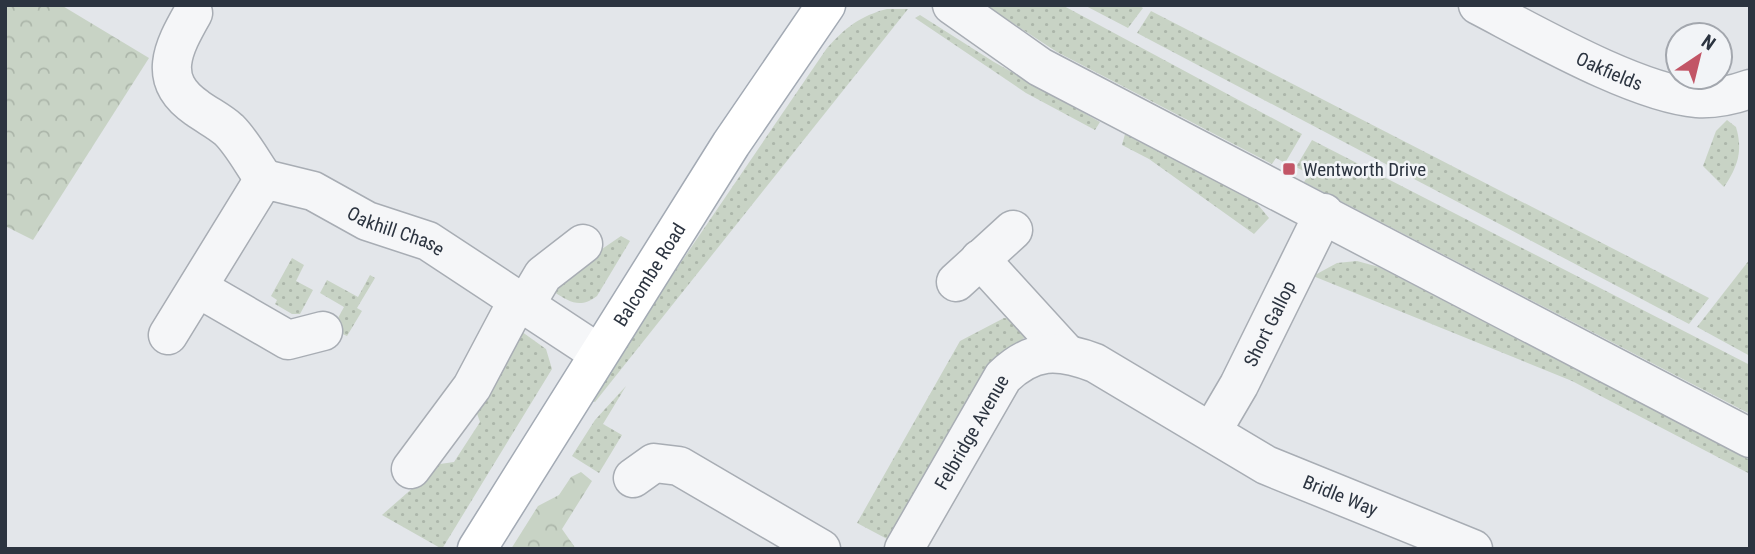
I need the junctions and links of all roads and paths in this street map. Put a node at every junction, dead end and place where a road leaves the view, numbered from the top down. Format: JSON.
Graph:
{"nodes":[{"id":1,"x":826,"y":5,"type":"edge"},
{"id":2,"x":952,"y":5,"type":"edge"},
{"id":3,"x":1478,"y":5,"type":"edge"},
{"id":4,"x":193,"y":13,"type":"dead end"},
{"id":5,"x":1750,"y":89,"type":"edge"},
{"id":6,"x":264,"y":179,"type":"junction"},
{"id":7,"x":1324,"y":213,"type":"junction"},
{"id":8,"x":1013,"y":230,"type":"dead end"},
{"id":9,"x":583,"y":244,"type":"dead end"},
{"id":10,"x":198,"y":288,"type":"junction"},
{"id":11,"x":521,"y":305,"type":"junction"},
{"id":12,"x":323,"y":331,"type":"dead end"},
{"id":13,"x":168,"y":335,"type":"dead end"},
{"id":14,"x":1065,"y":352,"type":"junction"},
{"id":15,"x":598,"y":353,"type":"junction"},
{"id":16,"x":1212,"y":431,"type":"junction"},
{"id":17,"x":1750,"y":438,"type":"edge"},
{"id":18,"x":411,"y":470,"type":"dead end"},
{"id":19,"x":633,"y":478,"type":"dead end"},
{"id":20,"x":1400,"y":535,"type":"edge"},
{"id":21,"x":798,"y":543,"type":"edge"},
{"id":22,"x":477,"y":549,"type":"edge"},
{"id":23,"x":904,"y":549,"type":"edge"},
{"id":24,"x":1473,"y":549,"type":"edge"}],
"edges":[{"from":1,"to":15,"type":"main road","name":"Balcombe Road"},
{"from":2,"to":7,"type":"street"},
{"from":3,"to":5,"type":"street","name":"Oakfields"},
{"from":4,"to":6,"type":"street"},
{"from":6,"to":10,"type":"street"},
{"from":6,"to":11,"type":"street","name":"Oakhill Chase"},
{"from":7,"to":16,"type":"street","name":"Short Gallop"},
{"from":7,"to":17,"type":"street"},
{"from":8,"to":14,"type":"street"},
{"from":9,"to":11,"type":"street"},
{"from":10,"to":12,"type":"street"},
{"from":10,"to":13,"type":"street"},
{"from":11,"to":15,"type":"street","name":"Oakhill Chase"},
{"from":11,"to":18,"type":"street"},
{"from":14,"to":16,"type":"street"},
{"from":14,"to":23,"type":"street","name":"Felbridge Avenue"},
{"from":15,"to":22,"type":"main road","name":"Balcombe Road"},
{"from":16,"to":20,"type":"street","name":"Bridle Way"},
{"from":19,"to":21,"type":"street"},
{"from":20,"to":24,"type":"street","name":"Bridle Way"}]}
